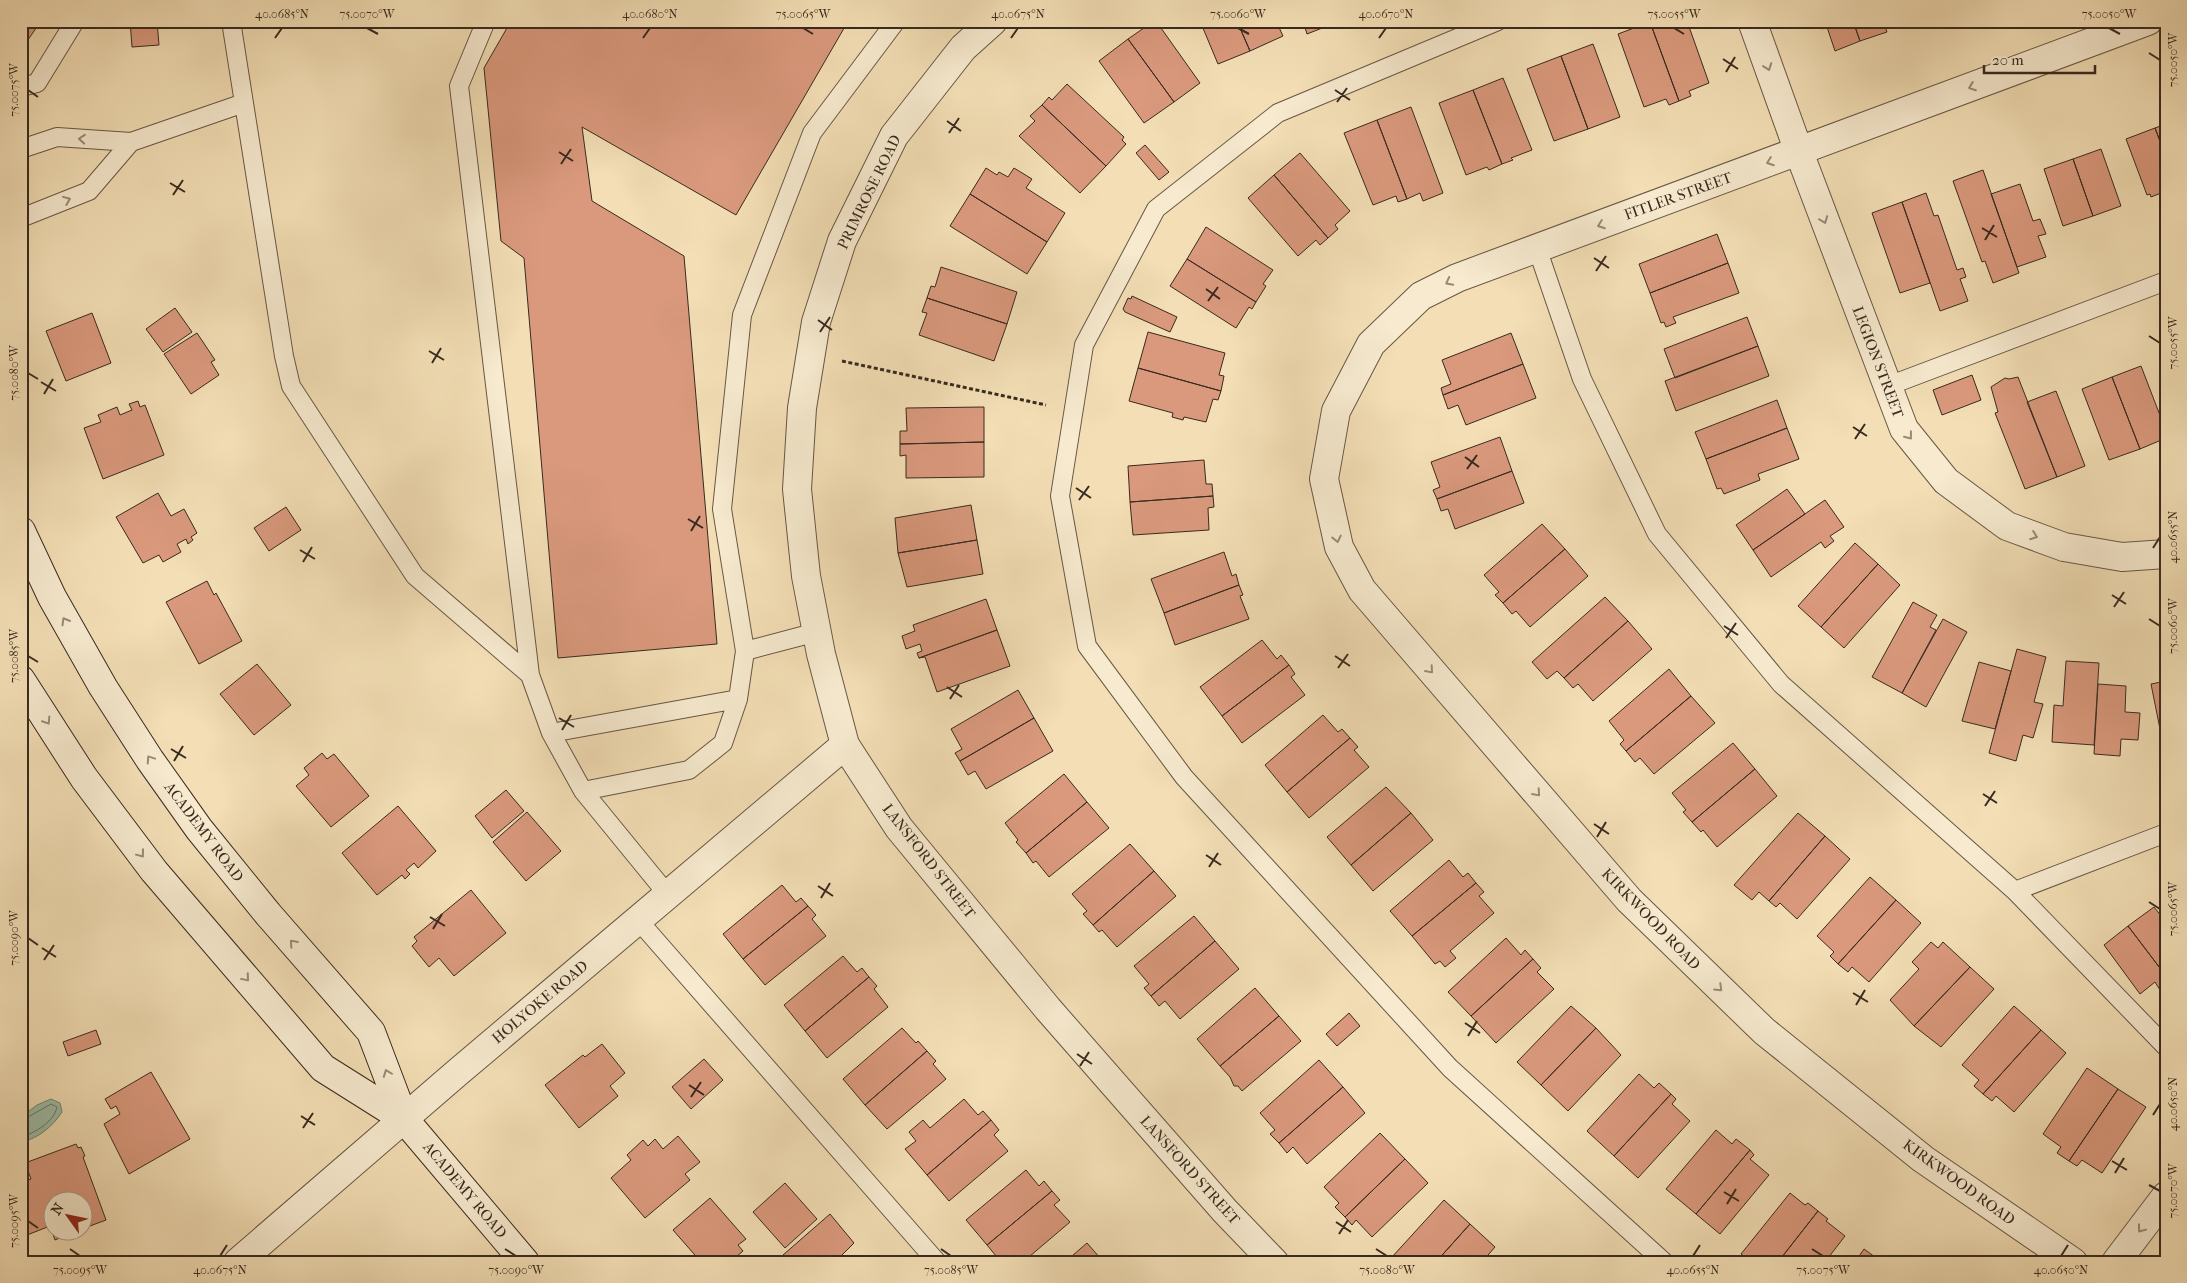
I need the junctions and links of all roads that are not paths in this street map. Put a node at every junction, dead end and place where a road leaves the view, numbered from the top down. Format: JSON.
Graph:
{"nodes":[{"id":1,"x":75,"y":21,"type":"edge"},
{"id":2,"x":232,"y":21,"type":"edge"},
{"id":3,"x":486,"y":21,"type":"edge"},
{"id":4,"x":896,"y":21,"type":"edge"},
{"id":5,"x":993,"y":21,"type":"edge"},
{"id":6,"x":1498,"y":21,"type":"edge"},
{"id":7,"x":1752,"y":21,"type":"edge"},
{"id":8,"x":2148,"y":21,"type":"edge"},
{"id":9,"x":21,"y":87,"type":"edge"},
{"id":10,"x":244,"y":103,"type":"junction"},
{"id":11,"x":131,"y":142,"type":"junction"},
{"id":12,"x":21,"y":149,"type":"edge"},
{"id":13,"x":1798,"y":152,"type":"junction"},
{"id":14,"x":21,"y":218,"type":"edge"},
{"id":15,"x":1538,"y":248,"type":"junction"},
{"id":16,"x":2166,"y":281,"type":"edge"},
{"id":17,"x":822,"y":306,"type":"joint"},
{"id":18,"x":1888,"y":386,"type":"junction"},
{"id":19,"x":1327,"y":491,"type":"joint"},
{"id":20,"x":21,"y":531,"type":"edge"},
{"id":21,"x":2158,"y":554,"type":"edge"},
{"id":22,"x":817,"y":632,"type":"junction"},
{"id":23,"x":746,"y":651,"type":"junction"},
{"id":24,"x":530,"y":675,"type":"junction"},
{"id":25,"x":21,"y":680,"type":"edge"},
{"id":26,"x":738,"y":699,"type":"junction"},
{"id":27,"x":552,"y":733,"type":"junction"},
{"id":28,"x":845,"y":745,"type":"junction"},
{"id":29,"x":583,"y":791,"type":"junction"},
{"id":30,"x":2166,"y":833,"type":"edge"},
{"id":31,"x":2015,"y":891,"type":"junction"},
{"id":32,"x":668,"y":895,"type":"junction"},
{"id":33,"x":638,"y":920,"type":"junction"},
{"id":34,"x":2166,"y":1047,"type":"edge"},
{"id":35,"x":404,"y":1119,"type":"junction"},
{"id":36,"x":2166,"y":1196,"type":"edge"},
{"id":37,"x":238,"y":1262,"type":"edge"},
{"id":38,"x":525,"y":1262,"type":"edge"},
{"id":39,"x":937,"y":1262,"type":"edge"},
{"id":40,"x":1274,"y":1262,"type":"edge"},
{"id":41,"x":1664,"y":1262,"type":"edge"},
{"id":42,"x":2073,"y":1262,"type":"edge"},
{"id":43,"x":2116,"y":1262,"type":"edge"}],
"edges":[{"from":1,"to":9,"type":"lane"},
{"from":2,"to":10,"type":"lane"},
{"from":3,"to":24,"type":"lane"},
{"from":4,"to":23,"type":"lane"},
{"from":5,"to":17,"type":"street","name":"PRIMROSE ROAD"},
{"from":6,"to":41,"type":"lane"},
{"from":7,"to":13,"type":"street","name":"LEGION STREET","one_way":true},
{"from":8,"to":13,"type":"street","name":"FITLER STREET","one_way":true},
{"from":10,"to":11,"type":"lane"},
{"from":10,"to":24,"type":"lane"},
{"from":11,"to":12,"type":"lane","one_way":true},
{"from":14,"to":11,"type":"lane","one_way":true},
{"from":13,"to":15,"type":"street","name":"FITLER STREET","one_way":true},
{"from":13,"to":18,"type":"street","name":"LEGION STREET","one_way":true},
{"from":15,"to":19,"type":"street","name":"FITLER STREET","one_way":true},
{"from":15,"to":31,"type":"lane"},
{"from":16,"to":18,"type":"lane"},
{"from":17,"to":22,"type":"street","name":"LANSFORD STREET"},
{"from":18,"to":21,"type":"street","name":"LEGION STREET","one_way":true},
{"from":19,"to":42,"type":"street","name":"KIRKWOOD ROAD","one_way":true},
{"from":35,"to":20,"type":"street","name":"ACADEMY ROAD","one_way":true},
{"from":22,"to":23,"type":"lane"},
{"from":22,"to":28,"type":"street","name":"LANSFORD STREET"},
{"from":23,"to":26,"type":"lane"},
{"from":24,"to":27,"type":"lane"},
{"from":25,"to":35,"type":"street","name":"ACADEMY ROAD","one_way":true},
{"from":26,"to":27,"type":"lane"},
{"from":26,"to":29,"type":"lane"},
{"from":27,"to":29,"type":"lane"},
{"from":28,"to":32,"type":"street","name":"HOLYOKE ROAD"},
{"from":28,"to":40,"type":"street","name":"LANSFORD STREET"},
{"from":29,"to":32,"type":"lane"},
{"from":30,"to":31,"type":"lane"},
{"from":31,"to":34,"type":"lane"},
{"from":32,"to":33,"type":"street","name":"HOLYOKE ROAD"},
{"from":33,"to":35,"type":"street","name":"HOLYOKE ROAD"},
{"from":33,"to":39,"type":"lane"},
{"from":35,"to":37,"type":"street","name":"HOLYOKE ROAD"},
{"from":35,"to":38,"type":"street","name":"ACADEMY ROAD"},
{"from":36,"to":43,"type":"street","one_way":true}]}
